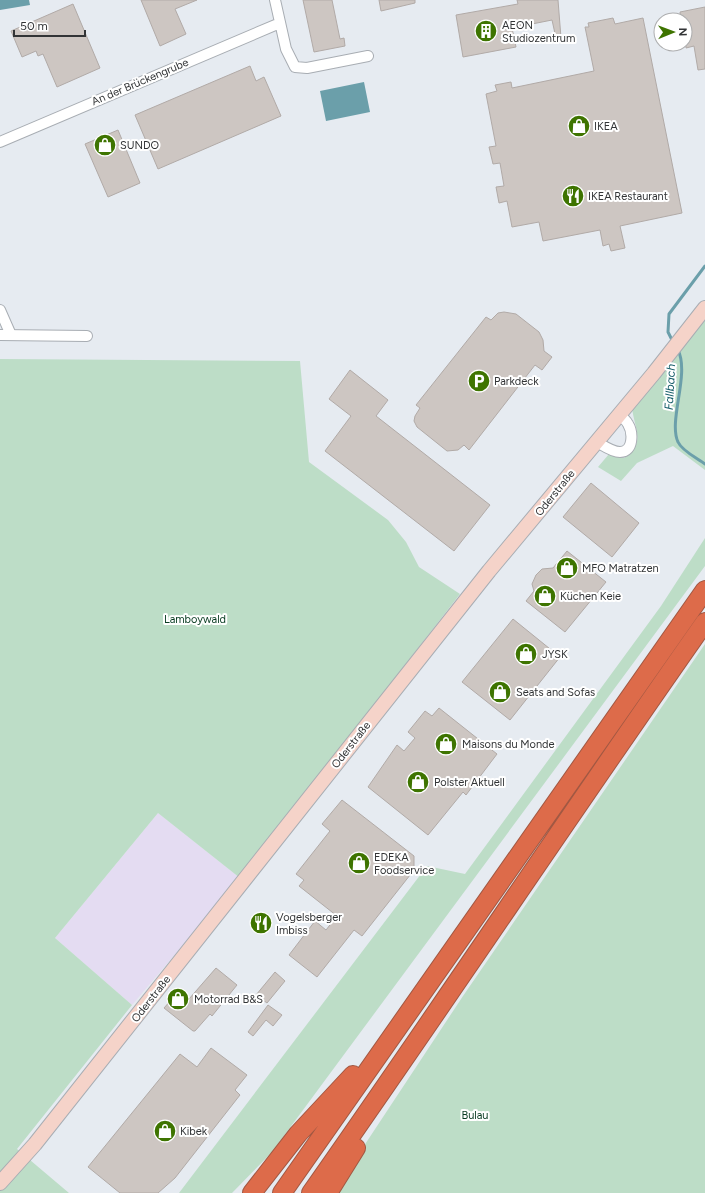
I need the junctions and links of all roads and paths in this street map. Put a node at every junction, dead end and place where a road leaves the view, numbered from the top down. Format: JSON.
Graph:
{"nodes":[{"id":1,"x":275,"y":0,"type":"edge"},
{"id":2,"x":280,"y":23,"type":"junction"},
{"id":3,"x":368,"y":56,"type":"dead end"},
{"id":4,"x":0,"y":142,"type":"edge"},
{"id":5,"x":705,"y":308,"type":"edge"},
{"id":6,"x":0,"y":310,"type":"edge"},
{"id":7,"x":0,"y":335,"type":"edge"},
{"id":8,"x":11,"y":335,"type":"junction"},
{"id":9,"x":87,"y":336,"type":"dead end"},
{"id":10,"x":619,"y":415,"type":"junction"},
{"id":11,"x":597,"y":442,"type":"junction"},
{"id":12,"x":705,"y":590,"type":"edge"},
{"id":13,"x":705,"y":622,"type":"edge"},
{"id":14,"x":401,"y":1023,"type":"junction"},
{"id":15,"x":424,"y":1033,"type":"junction"},
{"id":16,"x":0,"y":1183,"type":"edge"},
{"id":17,"x":252,"y":1193,"type":"edge"},
{"id":18,"x":282,"y":1193,"type":"edge"},
{"id":19,"x":311,"y":1193,"type":"edge"},
{"id":20,"x":328,"y":1193,"type":"edge"}],
"edges":[{"from":1,"to":2,"type":"street"},
{"from":2,"to":3,"type":"street"},
{"from":2,"to":4,"type":"street","name":"An der Brückengrube"},
{"from":5,"to":10,"type":"street","name":"Oderstraße"},
{"from":6,"to":8,"type":"street"},
{"from":7,"to":8,"type":"street"},
{"from":8,"to":9,"type":"street"},
{"from":10,"to":11,"type":"street","name":"Oderstraße"},
{"from":10,"to":11,"type":"street"},
{"from":11,"to":16,"type":"street","name":"Oderstraße"},
{"from":12,"to":14,"type":"highway"},
{"from":13,"to":15,"type":"highway"},
{"from":14,"to":17,"type":"highway"},
{"from":14,"to":18,"type":"highway"},
{"from":15,"to":19,"type":"highway"},
{"from":15,"to":20,"type":"highway"}]}
